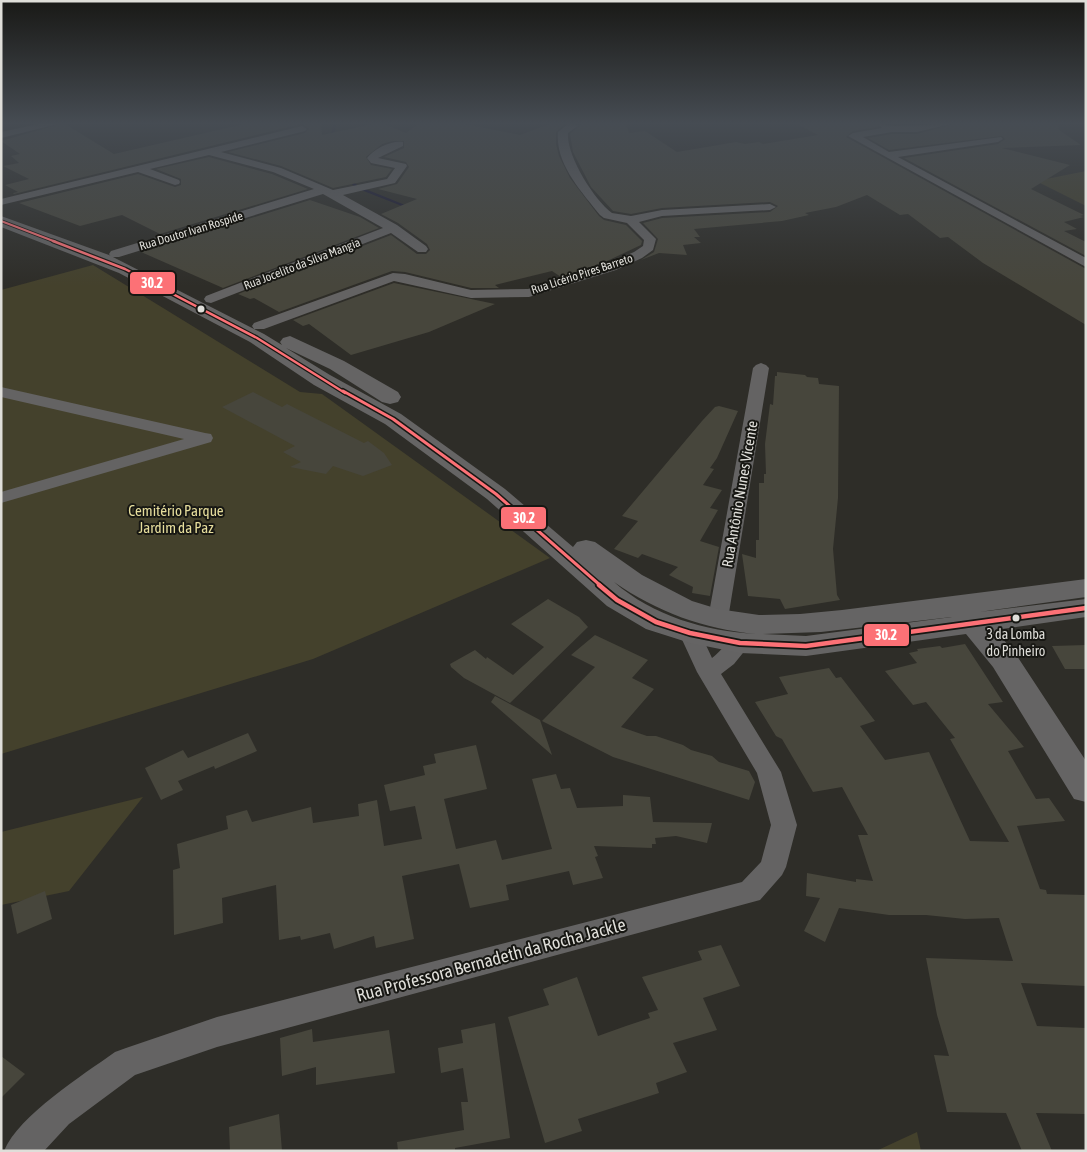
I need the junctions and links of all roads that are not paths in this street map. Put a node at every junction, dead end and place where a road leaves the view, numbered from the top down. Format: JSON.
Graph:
{"nodes":[{"id":1,"x":98,"y":178,"type":"edge"},
{"id":2,"x":163,"y":178,"type":"edge"},
{"id":3,"x":296,"y":178,"type":"edge"},
{"id":4,"x":393,"y":178,"type":"edge"},
{"id":5,"x":577,"y":178,"type":"edge"},
{"id":6,"x":930,"y":178,"type":"edge"},
{"id":7,"x":175,"y":182,"type":"dead end"},
{"id":8,"x":328,"y":192,"type":"junction"},
{"id":9,"x":1,"y":202,"type":"edge"},
{"id":10,"x":770,"y":207,"type":"dead end"},
{"id":11,"x":1,"y":213,"type":"edge"},
{"id":12,"x":631,"y":220,"type":"junction"},
{"id":13,"x":1,"y":221,"type":"edge"},
{"id":14,"x":393,"y":228,"type":"junction"},
{"id":15,"x":422,"y":249,"type":"dead end"},
{"id":16,"x":115,"y":254,"type":"junction"},
{"id":17,"x":1086,"y":263,"type":"edge"},
{"id":18,"x":211,"y":299,"type":"junction"},
{"id":19,"x":259,"y":326,"type":"junction"},
{"id":20,"x":762,"y":368,"type":"dead end"},
{"id":21,"x":336,"y":376,"type":"junction"},
{"id":22,"x":1,"y":392,"type":"edge"},
{"id":23,"x":1,"y":498,"type":"edge"},
{"id":24,"x":1086,"y":588,"type":"edge"},
{"id":25,"x":1086,"y":608,"type":"edge"},
{"id":26,"x":966,"y":615,"type":"junction"},
{"id":27,"x":718,"y":619,"type":"junction"},
{"id":28,"x":690,"y":633,"type":"junction"},
{"id":29,"x":740,"y":643,"type":"junction"},
{"id":30,"x":708,"y":672,"type":"junction"},
{"id":31,"x":1086,"y":789,"type":"edge"},
{"id":32,"x":21,"y":1151,"type":"edge"}],
"edges":[{"from":1,"to":9,"type":"street"},
{"from":2,"to":7,"type":"street"},
{"from":3,"to":8,"type":"street"},
{"from":4,"to":8,"type":"street","name":"Rua Doutor Ivan Rospide"},
{"from":5,"to":12,"type":"street"},
{"from":6,"to":17,"type":"street"},
{"from":8,"to":14,"type":"street"},
{"from":8,"to":16,"type":"street","name":"Rua Doutor Ivan Rospide"},
{"from":10,"to":12,"type":"street"},
{"from":11,"to":16,"type":"main road"},
{"from":12,"to":19,"type":"street","name":"Rua Licério Pires Barreto"},
{"from":13,"to":21,"type":"main road"},
{"from":14,"to":15,"type":"street"},
{"from":14,"to":18,"type":"street","name":"Rua Jocelito da Silva Mangia"},
{"from":16,"to":18,"type":"main road"},
{"from":18,"to":19,"type":"main road"},
{"from":19,"to":21,"type":"main road"},
{"from":20,"to":27,"type":"street","name":"Rua Antônio Nunes Vicente"},
{"from":21,"to":27,"type":"main road"},
{"from":21,"to":28,"type":"main road"},
{"from":22,"to":23,"type":"street"},
{"from":24,"to":26,"type":"main road"},
{"from":25,"to":26,"type":"main road"},
{"from":26,"to":27,"type":"main road"},
{"from":26,"to":29,"type":"main road"},
{"from":26,"to":31,"type":"main road"},
{"from":28,"to":29,"type":"main road"},
{"from":28,"to":30,"type":"street","name":"Rua Professora Bernadeth da Rocha Jackle"},
{"from":29,"to":30,"type":"street"},
{"from":30,"to":32,"type":"street","name":"Rua Professora Bernadeth da Rocha Jackle"}]}
